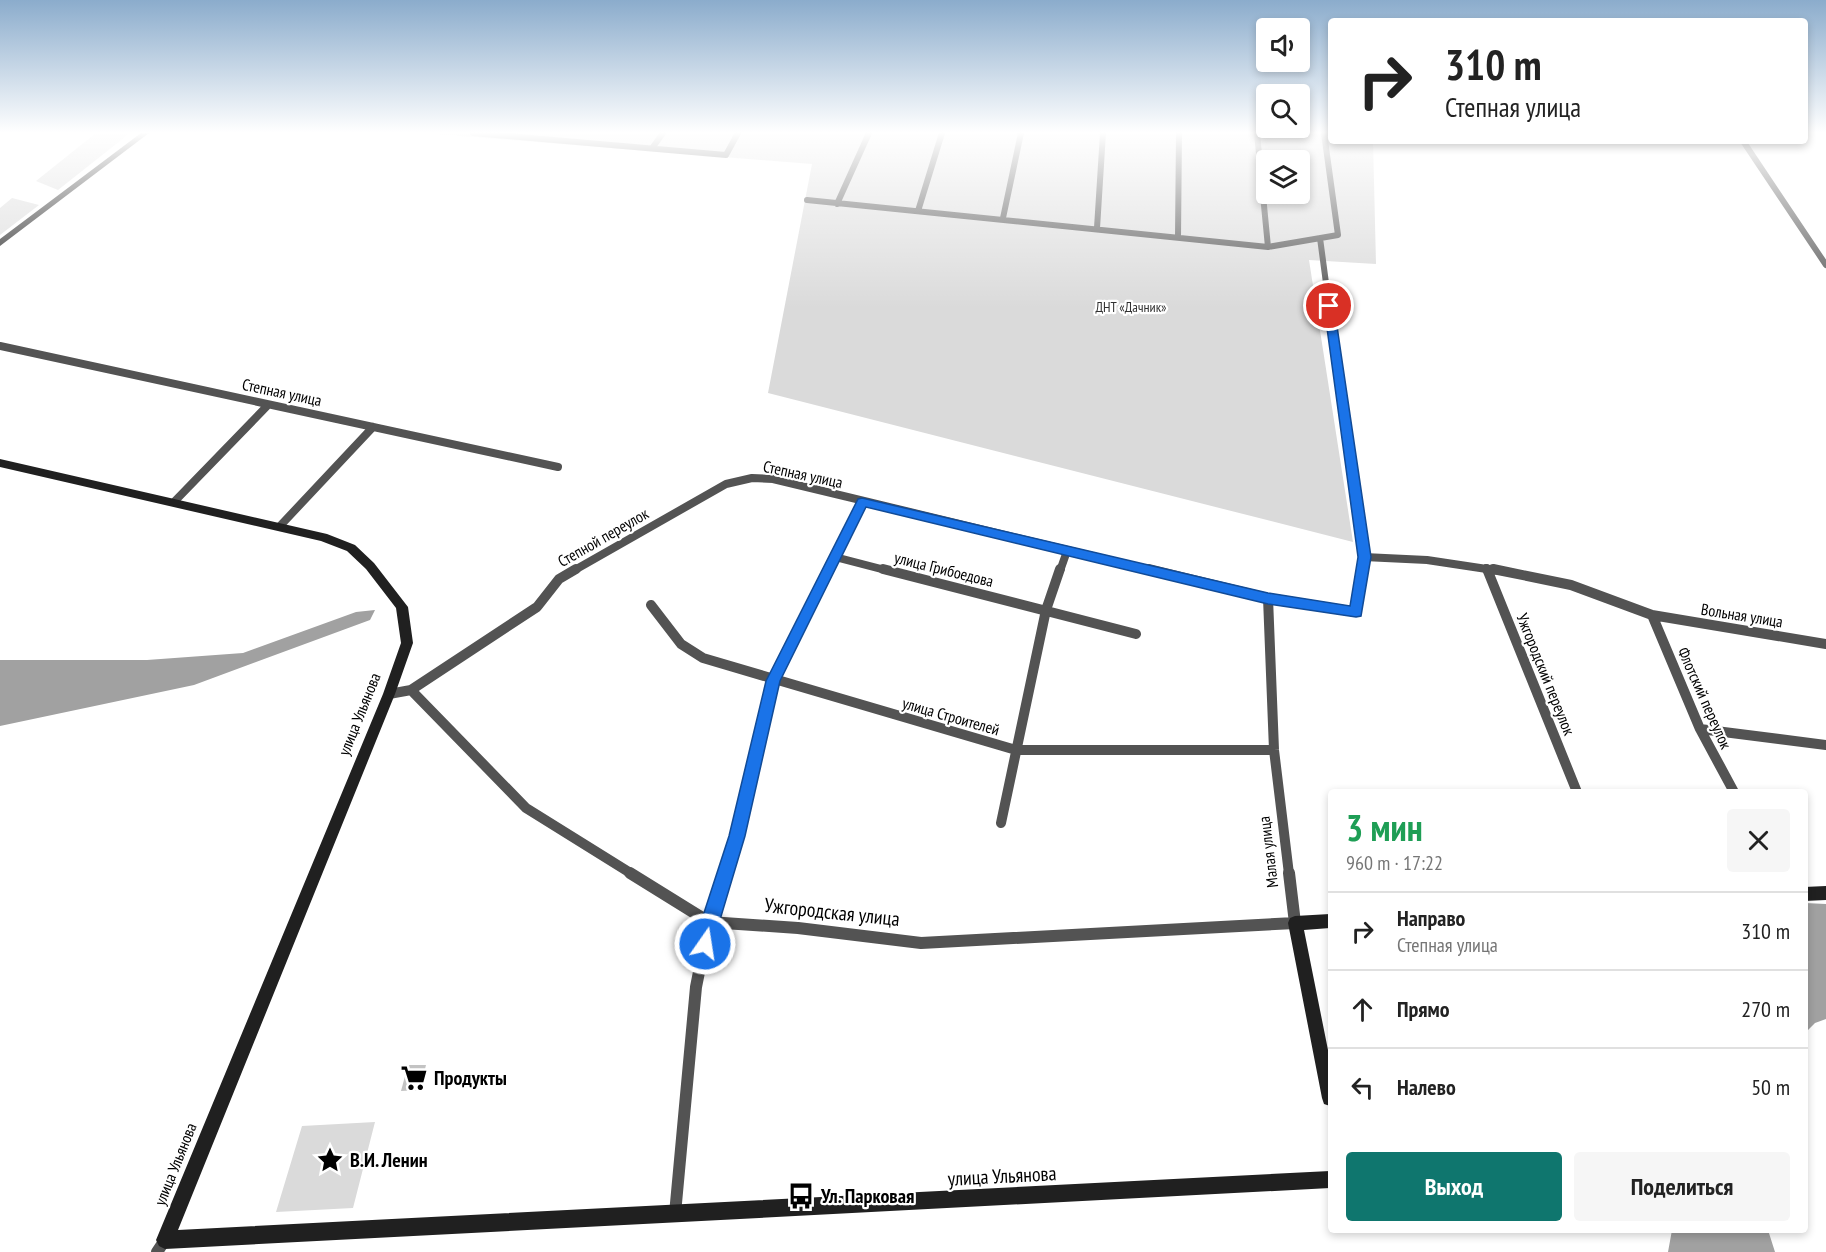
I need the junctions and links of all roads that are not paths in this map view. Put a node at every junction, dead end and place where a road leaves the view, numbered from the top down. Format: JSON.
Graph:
{"nodes":[{"id":1,"x":68,"y":191,"type":"edge"},
{"id":2,"x":843,"y":191,"type":"edge"},
{"id":3,"x":924,"y":191,"type":"edge"},
{"id":4,"x":1009,"y":191,"type":"edge"},
{"id":5,"x":1099,"y":191,"type":"edge"},
{"id":6,"x":1178,"y":191,"type":"edge"},
{"id":7,"x":1263,"y":191,"type":"edge"},
{"id":8,"x":1332,"y":191,"type":"edge"},
{"id":9,"x":1777,"y":191,"type":"edge"},
{"id":10,"x":807,"y":200,"type":"dead end"},
{"id":11,"x":837,"y":204,"type":"junction"},
{"id":12,"x":918,"y":211,"type":"junction"},
{"id":13,"x":1003,"y":218,"type":"junction"},
{"id":14,"x":1096,"y":228,"type":"junction"},
{"id":15,"x":1178,"y":237,"type":"junction"},
{"id":16,"x":1320,"y":238,"type":"junction"},
{"id":17,"x":0,"y":243,"type":"edge"},
{"id":18,"x":1268,"y":247,"type":"junction"},
{"id":19,"x":1826,"y":265,"type":"edge"},
{"id":20,"x":0,"y":346,"type":"edge"},
{"id":21,"x":268,"y":405,"type":"junction"},
{"id":22,"x":373,"y":427,"type":"junction"},
{"id":23,"x":0,"y":463,"type":"edge"},
{"id":24,"x":558,"y":467,"type":"dead end"},
{"id":25,"x":752,"y":478,"type":"joint"},
{"id":26,"x":174,"y":502,"type":"junction"},
{"id":27,"x":862,"y":502,"type":"junction"},
{"id":28,"x":280,"y":526,"type":"junction"},
{"id":29,"x":1068,"y":551,"type":"junction"},
{"id":30,"x":835,"y":557,"type":"junction"},
{"id":31,"x":1364,"y":557,"type":"junction"},
{"id":32,"x":1486,"y":568,"type":"junction"},
{"id":33,"x":1268,"y":598,"type":"junction"},
{"id":34,"x":651,"y":605,"type":"dead end"},
{"id":35,"x":1046,"y":610,"type":"junction"},
{"id":36,"x":1652,"y":615,"type":"junction"},
{"id":37,"x":1136,"y":634,"type":"dead end"},
{"id":38,"x":1826,"y":644,"type":"edge"},
{"id":39,"x":773,"y":681,"type":"junction"},
{"id":40,"x":411,"y":690,"type":"junction"},
{"id":41,"x":389,"y":694,"type":"junction"},
{"id":42,"x":1700,"y":729,"type":"junction"},
{"id":43,"x":1826,"y":744,"type":"edge"},
{"id":44,"x":1016,"y":750,"type":"junction"},
{"id":45,"x":1274,"y":750,"type":"junction"},
{"id":46,"x":1576,"y":789,"type":"edge"},
{"id":47,"x":1732,"y":789,"type":"edge"},
{"id":48,"x":1001,"y":823,"type":"dead end"},
{"id":49,"x":1826,"y":893,"type":"edge"},
{"id":50,"x":1808,"y":894,"type":"edge"},
{"id":51,"x":1328,"y":921,"type":"edge"},
{"id":52,"x":709,"y":922,"type":"junction"},
{"id":53,"x":1295,"y":923,"type":"junction"},
{"id":54,"x":1328,"y":1088,"type":"edge"},
{"id":55,"x":1328,"y":1180,"type":"edge"},
{"id":56,"x":675,"y":1214,"type":"junction"},
{"id":57,"x":161,"y":1246,"type":"edge"}],
"edges":[{"from":1,"to":17,"type":"street"},
{"from":2,"to":11,"type":"street"},
{"from":3,"to":12,"type":"street"},
{"from":4,"to":13,"type":"street"},
{"from":5,"to":14,"type":"street"},
{"from":6,"to":15,"type":"street"},
{"from":7,"to":18,"type":"street"},
{"from":8,"to":16,"type":"street"},
{"from":9,"to":19,"type":"street"},
{"from":10,"to":11,"type":"street"},
{"from":11,"to":12,"type":"street"},
{"from":12,"to":13,"type":"street"},
{"from":13,"to":14,"type":"street"},
{"from":14,"to":15,"type":"street"},
{"from":15,"to":18,"type":"street"},
{"from":16,"to":18,"type":"street"},
{"from":16,"to":31,"type":"street"},
{"from":20,"to":21,"type":"street","name":"Степная улица"},
{"from":21,"to":22,"type":"street","name":"Степная улица"},
{"from":21,"to":26,"type":"street"},
{"from":22,"to":24,"type":"street","name":"Степная улица"},
{"from":22,"to":28,"type":"street"},
{"from":23,"to":26,"type":"street","name":"улица Ульянова"},
{"from":25,"to":27,"type":"street","name":"Степная улица"},
{"from":25,"to":40,"type":"street","name":"Степной переулок"},
{"from":26,"to":28,"type":"street","name":"улица Ульянова"},
{"from":27,"to":29,"type":"street","name":"Степная улица"},
{"from":27,"to":30,"type":"street"},
{"from":28,"to":41,"type":"street","name":"улица Ульянова"},
{"from":29,"to":33,"type":"street","name":"Степная улица"},
{"from":29,"to":35,"type":"street"},
{"from":30,"to":35,"type":"street","name":"улица Грибоедова"},
{"from":30,"to":39,"type":"street"},
{"from":31,"to":32,"type":"street","name":"Вольная улица"},
{"from":31,"to":33,"type":"street","name":"Степная улица"},
{"from":32,"to":36,"type":"street","name":"Вольная улица"},
{"from":32,"to":46,"type":"street","name":"Ужгородский переулок"},
{"from":33,"to":45,"type":"street","name":"Малая улица"},
{"from":34,"to":39,"type":"street","name":"улица Строителей"},
{"from":35,"to":37,"type":"street","name":"улица Грибоедова"},
{"from":35,"to":44,"type":"street"},
{"from":36,"to":38,"type":"street","name":"Вольная улица"},
{"from":36,"to":42,"type":"street","name":"Флотский переулок"},
{"from":39,"to":44,"type":"street","name":"улица Строителей"},
{"from":39,"to":52,"type":"street"},
{"from":40,"to":41,"type":"street","name":"Степной переулок"},
{"from":40,"to":52,"type":"street","name":"Ужгородская улица"},
{"from":41,"to":57,"type":"street","name":"улица Ульянова"},
{"from":42,"to":43,"type":"street"},
{"from":42,"to":47,"type":"street","name":"Флотский переулок"},
{"from":44,"to":45,"type":"street","name":"улица Строителей"},
{"from":44,"to":48,"type":"street"},
{"from":45,"to":53,"type":"street","name":"Малая улица"},
{"from":49,"to":50,"type":"street"},
{"from":51,"to":53,"type":"street","name":"Ужгородская улица"},
{"from":52,"to":53,"type":"street","name":"Ужгородская улица"},
{"from":52,"to":56,"type":"street"},
{"from":53,"to":54,"type":"street","name":"Малая улица"},
{"from":55,"to":56,"type":"street","name":"улица Ульянова"},
{"from":56,"to":57,"type":"street","name":"улица Ульянова"}]}
